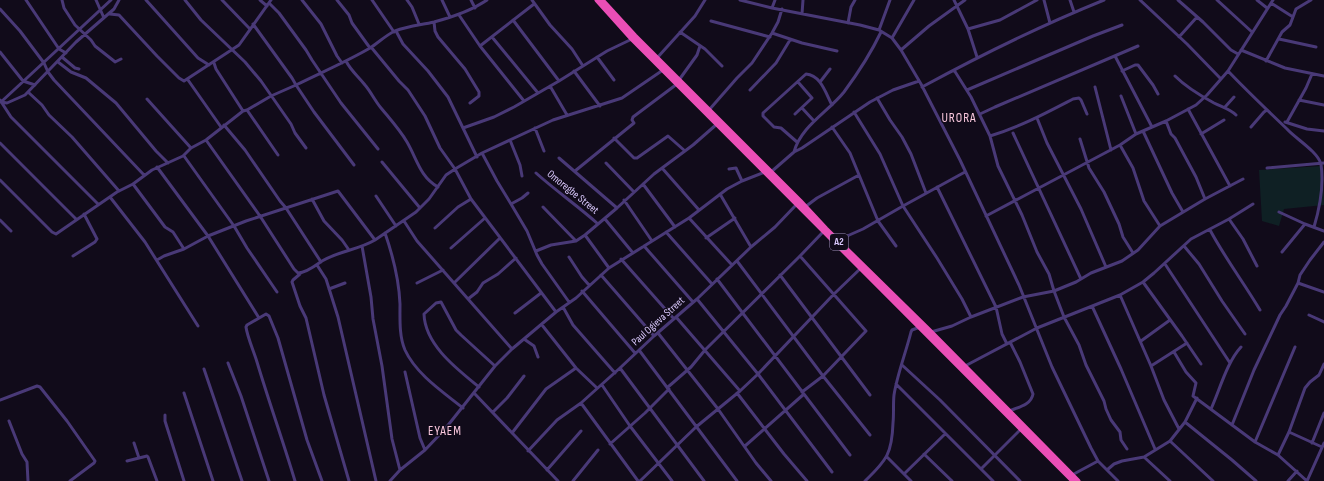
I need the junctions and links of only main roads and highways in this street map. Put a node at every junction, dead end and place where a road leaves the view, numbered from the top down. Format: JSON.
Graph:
{"nodes":[{"id":1,"x":601,"y":0,"type":"edge"},
{"id":2,"x":679,"y":82,"type":"junction"},
{"id":3,"x":1073,"y":481,"type":"edge"},
{"id":4,"x":1078,"y":481,"type":"edge"}],
"edges":[{"from":1,"to":2,"type":"highway","number":"A2"},
{"from":1,"to":2,"type":"highway","number":"A2"},
{"from":2,"to":3,"type":"highway","number":"A2"},
{"from":2,"to":4,"type":"highway","number":"A2"}]}
